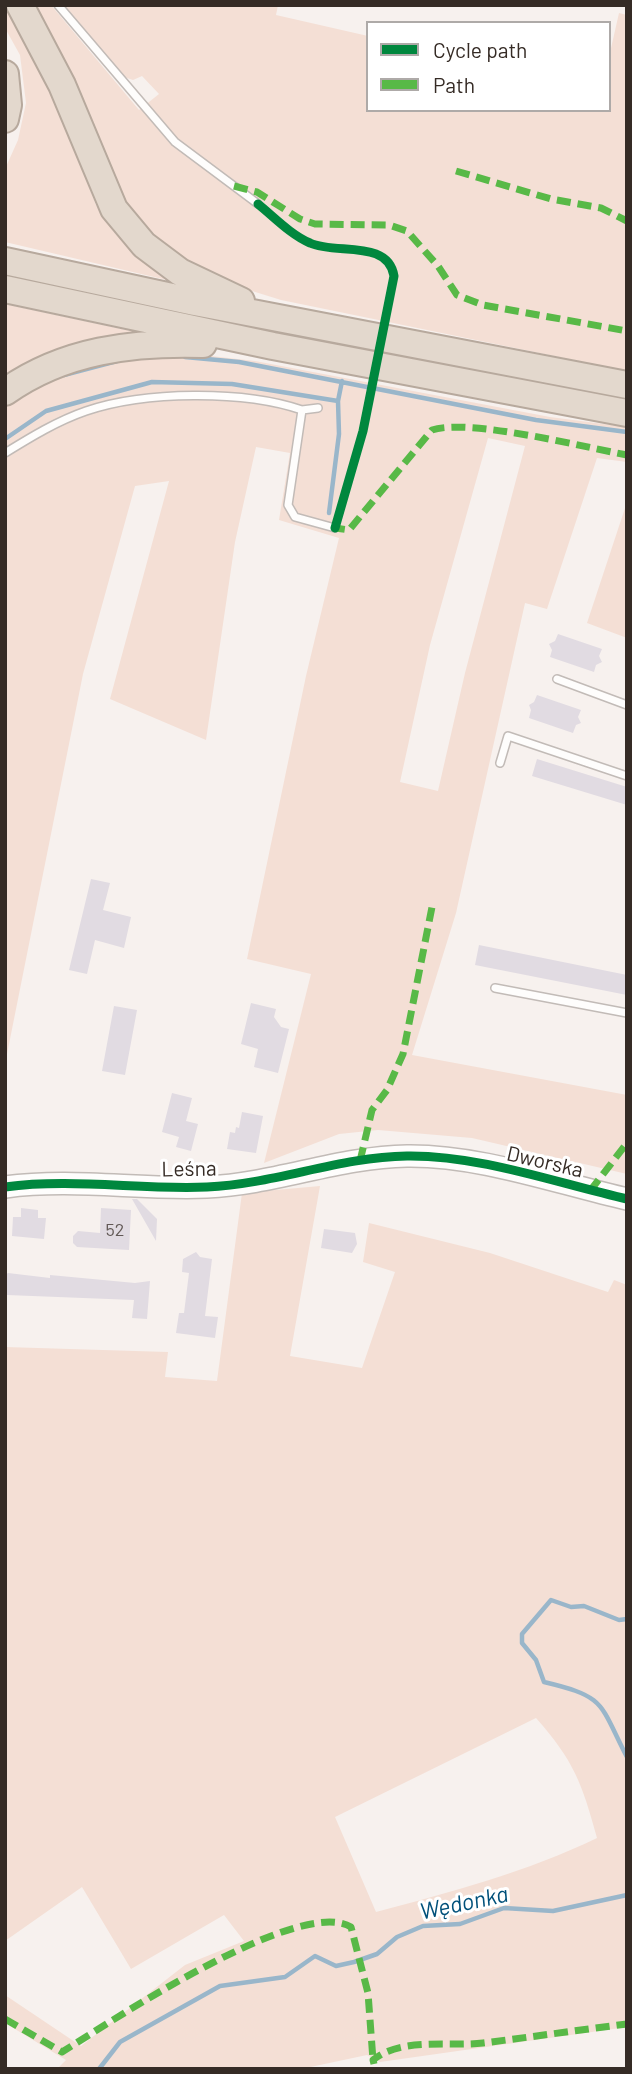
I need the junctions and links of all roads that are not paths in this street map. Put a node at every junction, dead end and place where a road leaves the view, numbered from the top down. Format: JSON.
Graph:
{"nodes":[{"id":1,"x":20,"y":5,"type":"edge"},
{"id":2,"x":58,"y":5,"type":"edge"},
{"id":3,"x":5,"y":74,"type":"edge"},
{"id":4,"x":5,"y":119,"type":"edge"},
{"id":5,"x":258,"y":204,"type":"dead end"},
{"id":6,"x":5,"y":261,"type":"edge"},
{"id":7,"x":5,"y":289,"type":"edge"},
{"id":8,"x":288,"y":321,"type":"junction"},
{"id":9,"x":273,"y":346,"type":"junction"},
{"id":10,"x":627,"y":385,"type":"edge"},
{"id":11,"x":5,"y":392,"type":"edge"},
{"id":12,"x":318,"y":408,"type":"dead end"},
{"id":13,"x":302,"y":410,"type":"junction"},
{"id":14,"x":627,"y":413,"type":"edge"},
{"id":15,"x":5,"y":453,"type":"edge"},
{"id":16,"x":335,"y":528,"type":"dead end"},
{"id":17,"x":557,"y":679,"type":"dead end"},
{"id":18,"x":627,"y":705,"type":"edge"},
{"id":19,"x":500,"y":763,"type":"dead end"},
{"id":20,"x":627,"y":776,"type":"edge"},
{"id":21,"x":495,"y":988,"type":"dead end"},
{"id":22,"x":627,"y":1013,"type":"edge"},
{"id":23,"x":372,"y":1160,"type":"joint"},
{"id":24,"x":5,"y":1186,"type":"edge"},
{"id":25,"x":627,"y":1199,"type":"edge"}],
"edges":[{"from":1,"to":8,"type":"highway"},
{"from":2,"to":5,"type":"lane"},
{"from":3,"to":4,"type":"highway"},
{"from":6,"to":8,"type":"highway"},
{"from":7,"to":9,"type":"highway"},
{"from":8,"to":10,"type":"highway"},
{"from":9,"to":11,"type":"highway"},
{"from":9,"to":14,"type":"highway"},
{"from":12,"to":13,"type":"lane"},
{"from":13,"to":15,"type":"lane"},
{"from":13,"to":16,"type":"lane"},
{"from":17,"to":18,"type":"lane"},
{"from":19,"to":20,"type":"lane"},
{"from":21,"to":22,"type":"lane"},
{"from":23,"to":24,"type":"street","name":"Leśna"},
{"from":23,"to":25,"type":"street","name":"Dworska"}]}
